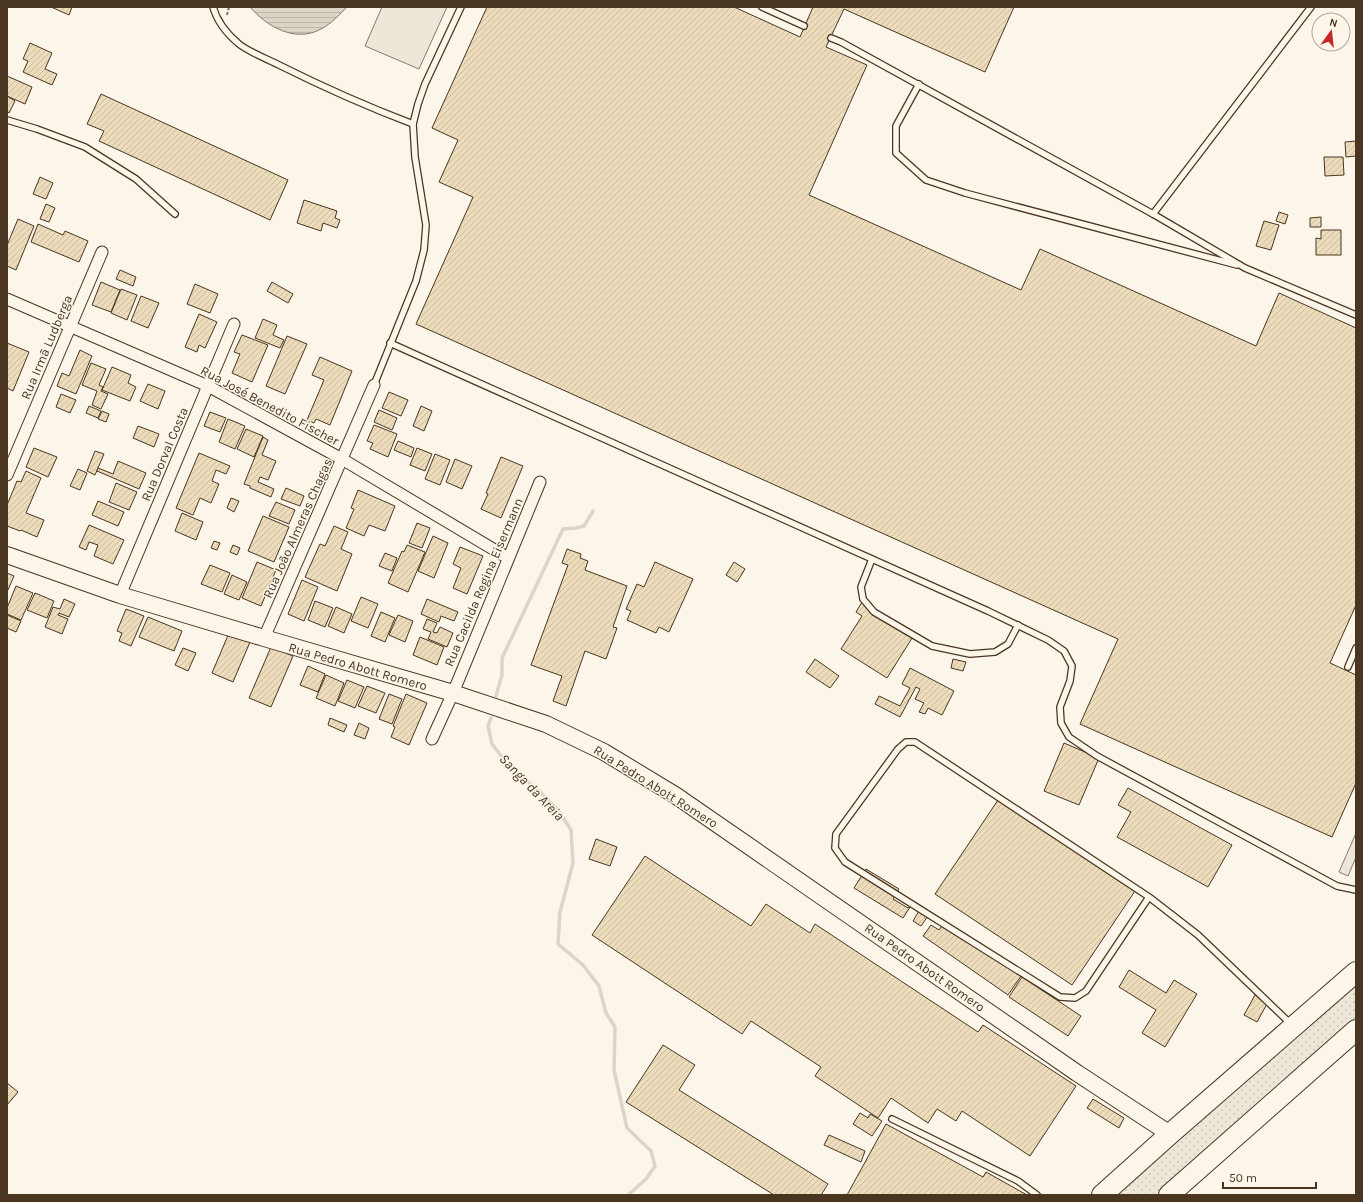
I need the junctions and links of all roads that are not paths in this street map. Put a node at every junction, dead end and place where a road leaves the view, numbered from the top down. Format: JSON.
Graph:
{"nodes":[{"id":1,"x":213,"y":7,"type":"edge"},
{"id":2,"x":461,"y":7,"type":"edge"},
{"id":3,"x":762,"y":7,"type":"edge"},
{"id":4,"x":1310,"y":7,"type":"edge"},
{"id":5,"x":804,"y":26,"type":"dead end"},
{"id":6,"x":831,"y":38,"type":"dead end"},
{"id":7,"x":919,"y":84,"type":"junction"},
{"id":8,"x":7,"y":120,"type":"edge"},
{"id":9,"x":412,"y":124,"type":"junction"},
{"id":10,"x":175,"y":214,"type":"dead end"},
{"id":11,"x":1153,"y":214,"type":"junction"},
{"id":12,"x":102,"y":252,"type":"dead end"},
{"id":13,"x":1245,"y":268,"type":"junction"},
{"id":14,"x":7,"y":299,"type":"edge"},
{"id":15,"x":1356,"y":315,"type":"edge"},
{"id":16,"x":234,"y":324,"type":"dead end"},
{"id":17,"x":70,"y":326,"type":"junction"},
{"id":18,"x":390,"y":343,"type":"junction"},
{"id":19,"x":208,"y":386,"type":"junction"},
{"id":20,"x":374,"y":386,"type":"joint"},
{"id":21,"x":342,"y":459,"type":"junction"},
{"id":22,"x":7,"y":475,"type":"edge"},
{"id":23,"x":540,"y":482,"type":"dead end"},
{"id":24,"x":7,"y":556,"type":"edge"},
{"id":25,"x":508,"y":558,"type":"junction"},
{"id":26,"x":872,"y":559,"type":"junction"},
{"id":27,"x":120,"y":595,"type":"junction"},
{"id":28,"x":1018,"y":625,"type":"junction"},
{"id":29,"x":264,"y":638,"type":"junction"},
{"id":30,"x":1356,"y":648,"type":"edge"},
{"id":31,"x":1348,"y":667,"type":"dead end"},
{"id":32,"x":453,"y":693,"type":"junction"},
{"id":33,"x":432,"y":739,"type":"dead end"},
{"id":34,"x":1356,"y":890,"type":"edge"},
{"id":35,"x":1149,"y":897,"type":"junction"},
{"id":36,"x":1356,"y":972,"type":"edge"},
{"id":37,"x":1293,"y":1026,"type":"junction"},
{"id":38,"x":1356,"y":1030,"type":"edge"},
{"id":39,"x":1356,"y":1045,"type":"edge"},
{"id":40,"x":892,"y":1119,"type":"dead end"},
{"id":41,"x":1170,"y":1134,"type":"junction"},
{"id":42,"x":1037,"y":1195,"type":"edge"},
{"id":43,"x":1102,"y":1195,"type":"edge"},
{"id":44,"x":1169,"y":1195,"type":"edge"},
{"id":45,"x":1186,"y":1195,"type":"edge"}],
"edges":[{"from":1,"to":9,"type":"lane"},
{"from":2,"to":9,"type":"lane"},
{"from":3,"to":5,"type":"lane"},
{"from":4,"to":11,"type":"lane"},
{"from":6,"to":7,"type":"lane"},
{"from":7,"to":11,"type":"lane"},
{"from":7,"to":13,"type":"lane"},
{"from":8,"to":10,"type":"lane"},
{"from":9,"to":18,"type":"lane"},
{"from":11,"to":13,"type":"lane"},
{"from":12,"to":17,"type":"street","name":"Rua Irmã Ludberga"},
{"from":13,"to":15,"type":"lane"},
{"from":14,"to":17,"type":"street","name":"Rua José Benedito Fischer"},
{"from":16,"to":19,"type":"street","name":"Rua Dorval Costa"},
{"from":17,"to":19,"type":"street","name":"Rua José Benedito Fischer"},
{"from":17,"to":22,"type":"street","name":"Rua Irmã Ludberga"},
{"from":18,"to":20,"type":"lane"},
{"from":18,"to":26,"type":"lane"},
{"from":19,"to":21,"type":"street","name":"Rua José Benedito Fischer"},
{"from":19,"to":27,"type":"street","name":"Rua Dorval Costa"},
{"from":20,"to":21,"type":"street","name":"Rua João Almeras Chagas"},
{"from":21,"to":25,"type":"street","name":"Rua José Benedito Fischer"},
{"from":21,"to":29,"type":"street","name":"Rua João Almeras Chagas"},
{"from":23,"to":25,"type":"street","name":"Rua Cacilda Regina Eisermann"},
{"from":24,"to":27,"type":"street","name":"Rua Pedro Abott Romero"},
{"from":25,"to":32,"type":"street","name":"Rua Cacilda Regina Eisermann"},
{"from":26,"to":28,"type":"lane"},
{"from":26,"to":28,"type":"lane"},
{"from":27,"to":29,"type":"street","name":"Rua Pedro Abott Romero"},
{"from":28,"to":34,"type":"lane"},
{"from":29,"to":32,"type":"street","name":"Rua Pedro Abott Romero"},
{"from":30,"to":31,"type":"lane"},
{"from":32,"to":33,"type":"street","name":"Rua Cacilda Regina Eisermann"},
{"from":32,"to":41,"type":"street","name":"Rua Pedro Abott Romero"},
{"from":35,"to":35,"type":"lane"},
{"from":35,"to":37,"type":"lane"},
{"from":36,"to":37,"type":"highway"},
{"from":37,"to":41,"type":"highway"},
{"from":38,"to":44,"type":"highway"},
{"from":39,"to":45,"type":"highway"},
{"from":40,"to":42,"type":"lane"},
{"from":41,"to":43,"type":"highway"}]}
